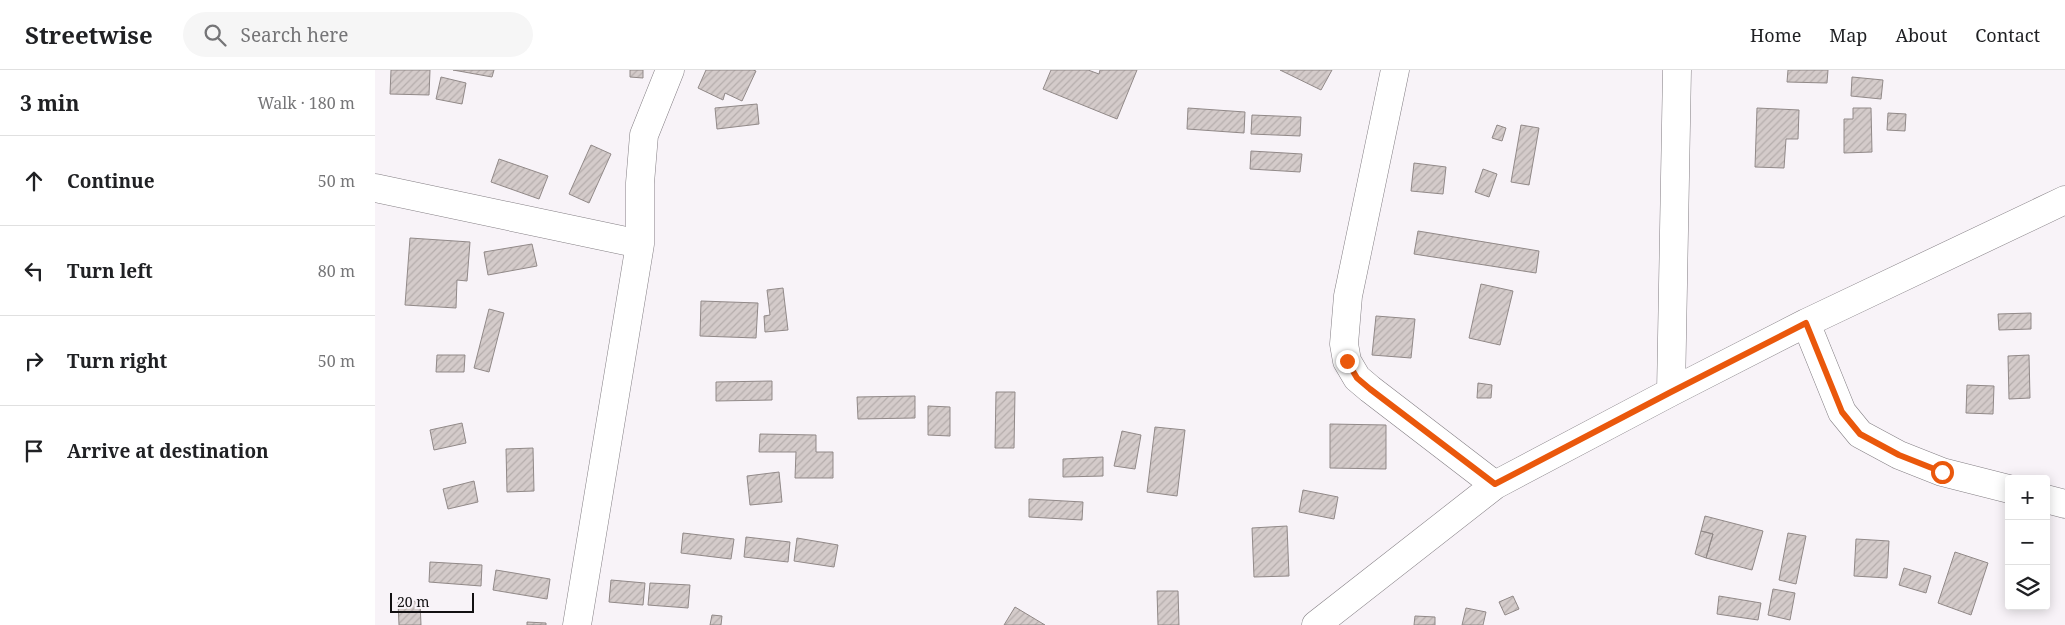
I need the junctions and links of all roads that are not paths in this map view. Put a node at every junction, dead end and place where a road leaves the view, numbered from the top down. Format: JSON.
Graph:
{"nodes":[{"id":1,"x":669,"y":70,"type":"edge"},
{"id":2,"x":1677,"y":70,"type":"edge"},
{"id":3,"x":1386,"y":73,"type":"edge"},
{"id":4,"x":375,"y":188,"type":"edge"},
{"id":5,"x":2065,"y":200,"type":"edge"},
{"id":6,"x":640,"y":244,"type":"junction"},
{"id":7,"x":1806,"y":323,"type":"junction"},
{"id":8,"x":1671,"y":392,"type":"junction"},
{"id":9,"x":1495,"y":484,"type":"junction"},
{"id":10,"x":2005,"y":488,"type":"edge"},
{"id":11,"x":2050,"y":500,"type":"edge"},
{"id":12,"x":2065,"y":504,"type":"edge"},
{"id":13,"x":577,"y":625,"type":"edge"},
{"id":14,"x":1316,"y":625,"type":"edge"}],
"edges":[{"from":1,"to":6,"type":"street"},
{"from":2,"to":8,"type":"street"},
{"from":3,"to":9,"type":"street"},
{"from":4,"to":6,"type":"street"},
{"from":5,"to":7,"type":"street"},
{"from":6,"to":13,"type":"street"},
{"from":7,"to":8,"type":"street"},
{"from":7,"to":10,"type":"street"},
{"from":8,"to":9,"type":"street"},
{"from":9,"to":14,"type":"street"},
{"from":11,"to":12,"type":"street"}]}
